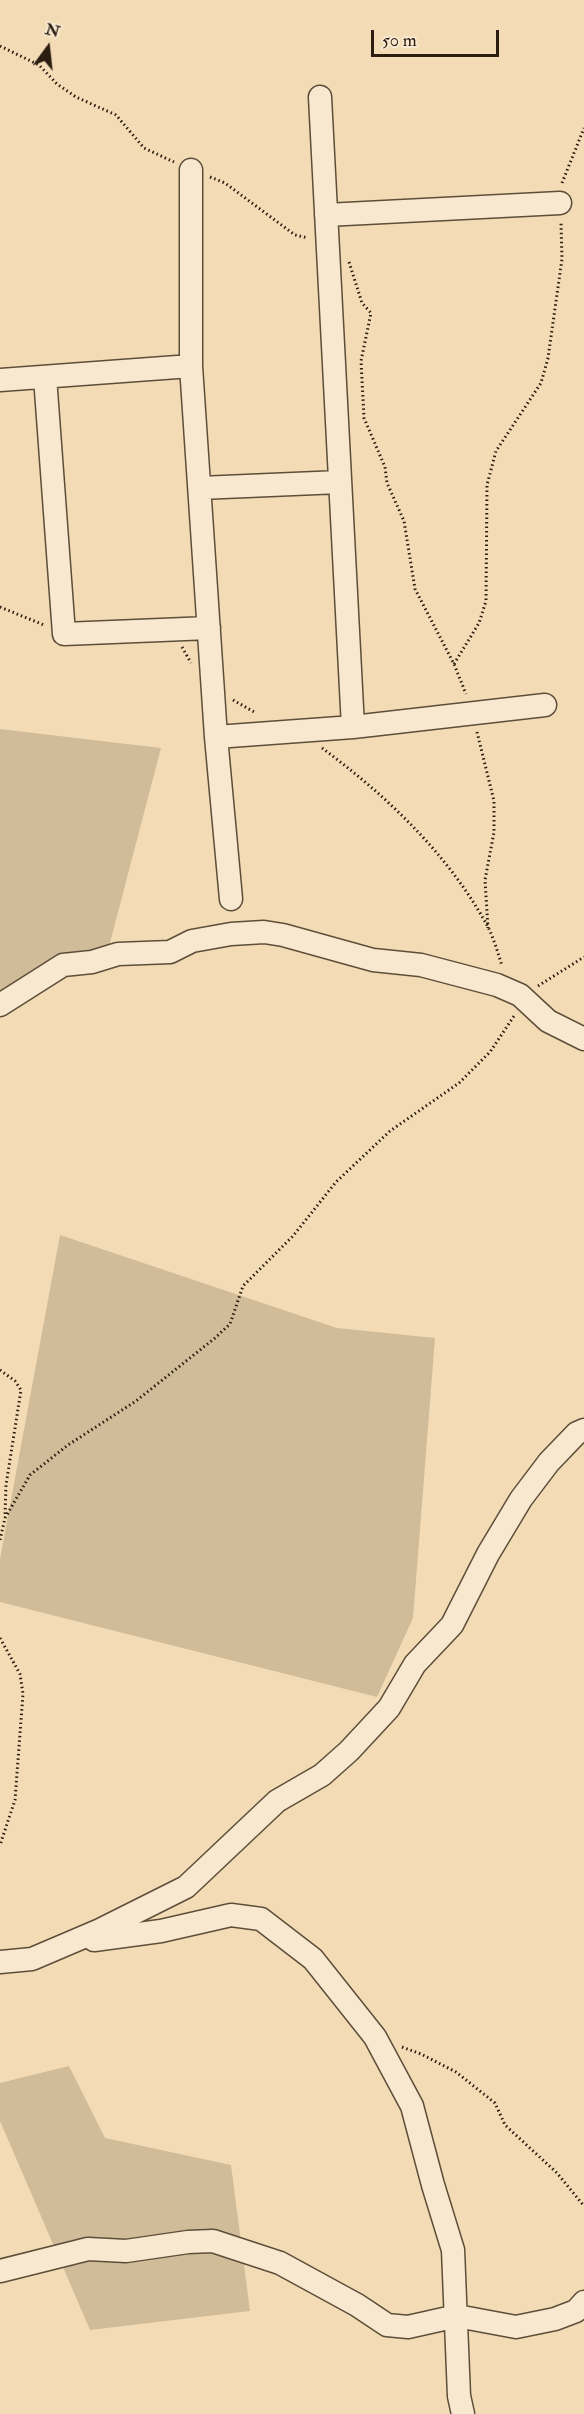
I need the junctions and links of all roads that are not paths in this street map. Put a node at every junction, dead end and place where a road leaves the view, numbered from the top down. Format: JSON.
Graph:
{"nodes":[{"id":1,"x":320,"y":97,"type":"dead end"},
{"id":2,"x":191,"y":170,"type":"dead end"},
{"id":3,"x":560,"y":203,"type":"road end"},
{"id":4,"x":326,"y":215,"type":"junction"},
{"id":5,"x":191,"y":366,"type":"junction"},
{"id":6,"x":45,"y":377,"type":"junction"},
{"id":7,"x":0,"y":380,"type":"edge"},
{"id":8,"x":340,"y":482,"type":"junction"},
{"id":9,"x":200,"y":488,"type":"junction"},
{"id":10,"x":209,"y":628,"type":"junction"},
{"id":11,"x":545,"y":705,"type":"dead end"},
{"id":12,"x":353,"y":727,"type":"junction"},
{"id":13,"x":216,"y":737,"type":"junction"},
{"id":14,"x":231,"y":899,"type":"dead end"},
{"id":15,"x":0,"y":1005,"type":"edge"},
{"id":16,"x":584,"y":1039,"type":"edge"},
{"id":17,"x":584,"y":1430,"type":"edge"},
{"id":18,"x":71,"y":1943,"type":"junction"},
{"id":19,"x":0,"y":1962,"type":"edge"},
{"id":20,"x":0,"y":2271,"type":"edge"},
{"id":21,"x":584,"y":2302,"type":"edge"},
{"id":22,"x":457,"y":2316,"type":"junction"},
{"id":23,"x":463,"y":2414,"type":"edge"}],
"edges":[{"from":1,"to":4,"type":"street"},
{"from":2,"to":5,"type":"street"},
{"from":3,"to":4,"type":"street"},
{"from":4,"to":8,"type":"street"},
{"from":5,"to":6,"type":"street"},
{"from":5,"to":9,"type":"street"},
{"from":6,"to":7,"type":"street"},
{"from":6,"to":10,"type":"street"},
{"from":8,"to":9,"type":"street"},
{"from":8,"to":12,"type":"street"},
{"from":9,"to":10,"type":"street"},
{"from":10,"to":13,"type":"street"},
{"from":11,"to":12,"type":"street"},
{"from":12,"to":13,"type":"street"},
{"from":13,"to":14,"type":"street"},
{"from":15,"to":16,"type":"street"},
{"from":17,"to":18,"type":"street"},
{"from":18,"to":19,"type":"street"},
{"from":18,"to":22,"type":"street"},
{"from":20,"to":22,"type":"street"},
{"from":21,"to":22,"type":"street"},
{"from":22,"to":23,"type":"street"}]}
